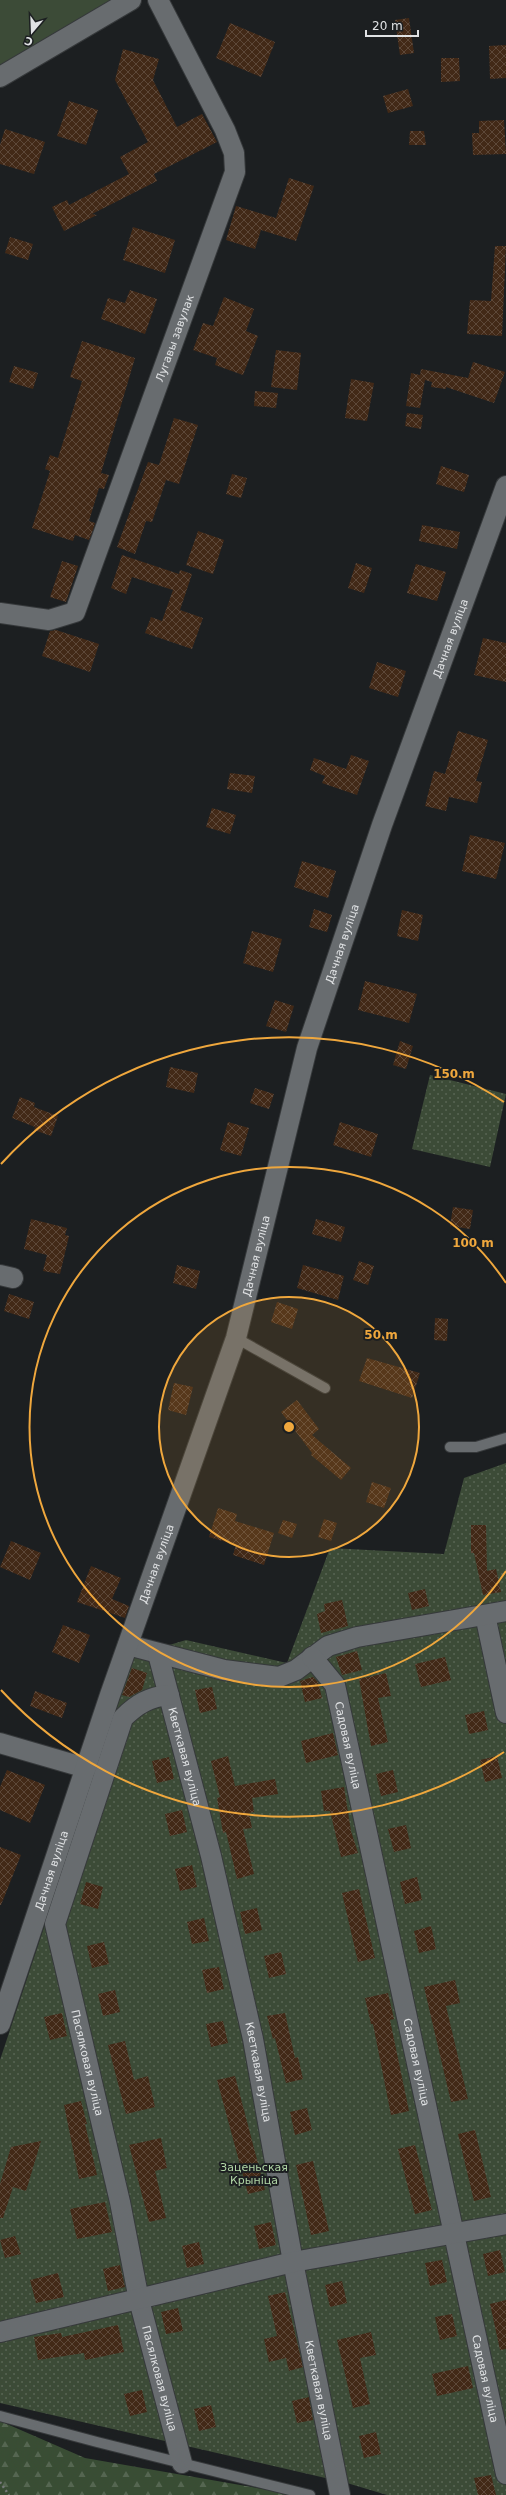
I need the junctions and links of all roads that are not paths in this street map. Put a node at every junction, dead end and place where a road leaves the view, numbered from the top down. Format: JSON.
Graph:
{"nodes":[{"id":1,"x":131,"y":0,"type":"edge"},
{"id":2,"x":158,"y":0,"type":"edge"},
{"id":3,"x":0,"y":77,"type":"edge"},
{"id":4,"x":506,"y":486,"type":"edge"},
{"id":5,"x":0,"y":613,"type":"edge"},
{"id":6,"x":236,"y":1338,"type":"junction"},
{"id":7,"x":325,"y":1388,"type":"dead end"},
{"id":8,"x":506,"y":1438,"type":"edge"},
{"id":9,"x":450,"y":1447,"type":"dead end"},
{"id":10,"x":506,"y":1611,"type":"edge"},
{"id":11,"x":485,"y":1615,"type":"junction"},
{"id":12,"x":128,"y":1645,"type":"junction"},
{"id":13,"x":158,"y":1654,"type":"junction"},
{"id":14,"x":312,"y":1657,"type":"junction"},
{"id":15,"x":169,"y":1695,"type":"junction"},
{"id":16,"x":506,"y":1714,"type":"edge"},
{"id":17,"x":0,"y":1743,"type":"edge"},
{"id":18,"x":86,"y":1768,"type":"junction"},
{"id":19,"x":0,"y":2024,"type":"edge"},
{"id":20,"x":506,"y":2224,"type":"edge"},
{"id":21,"x":454,"y":2235,"type":"junction"},
{"id":22,"x":293,"y":2262,"type":"junction"},
{"id":23,"x":139,"y":2300,"type":"junction"},
{"id":24,"x":0,"y":2332,"type":"edge"},
{"id":25,"x":0,"y":2416,"type":"edge"},
{"id":26,"x":182,"y":2464,"type":"junction"},
{"id":27,"x":506,"y":2474,"type":"edge"},
{"id":28,"x":310,"y":2495,"type":"edge"},
{"id":29,"x":340,"y":2495,"type":"edge"}],
"edges":[{"from":1,"to":3,"type":"street"},
{"from":2,"to":5,"type":"street","name":"Лугавы завулак"},
{"from":4,"to":6,"type":"street","name":"Дачная вуліца"},
{"from":6,"to":7,"type":"lane"},
{"from":6,"to":12,"type":"street","name":"Дачная вуліца"},
{"from":8,"to":9,"type":"lane"},
{"from":10,"to":11,"type":"street"},
{"from":11,"to":14,"type":"street"},
{"from":11,"to":16,"type":"street"},
{"from":12,"to":13,"type":"street"},
{"from":12,"to":18,"type":"street","name":"Дачная вуліца"},
{"from":13,"to":14,"type":"street"},
{"from":13,"to":15,"type":"street","name":"Кветкавая вуліца"},
{"from":14,"to":21,"type":"street","name":"Садовая вуліца"},
{"from":15,"to":22,"type":"street","name":"Кветкавая вуліца"},
{"from":15,"to":23,"type":"street","name":"Пасялковая вуліца"},
{"from":17,"to":18,"type":"street"},
{"from":18,"to":19,"type":"street","name":"Дачная вуліца"},
{"from":20,"to":21,"type":"street"},
{"from":21,"to":22,"type":"street"},
{"from":21,"to":27,"type":"street","name":"Садовая вуліца"},
{"from":22,"to":23,"type":"street"},
{"from":22,"to":29,"type":"street","name":"Кветкавая вуліца"},
{"from":23,"to":24,"type":"street"},
{"from":23,"to":26,"type":"street","name":"Пасялковая вуліца"},
{"from":25,"to":26,"type":"lane"},
{"from":26,"to":28,"type":"lane"}]}
